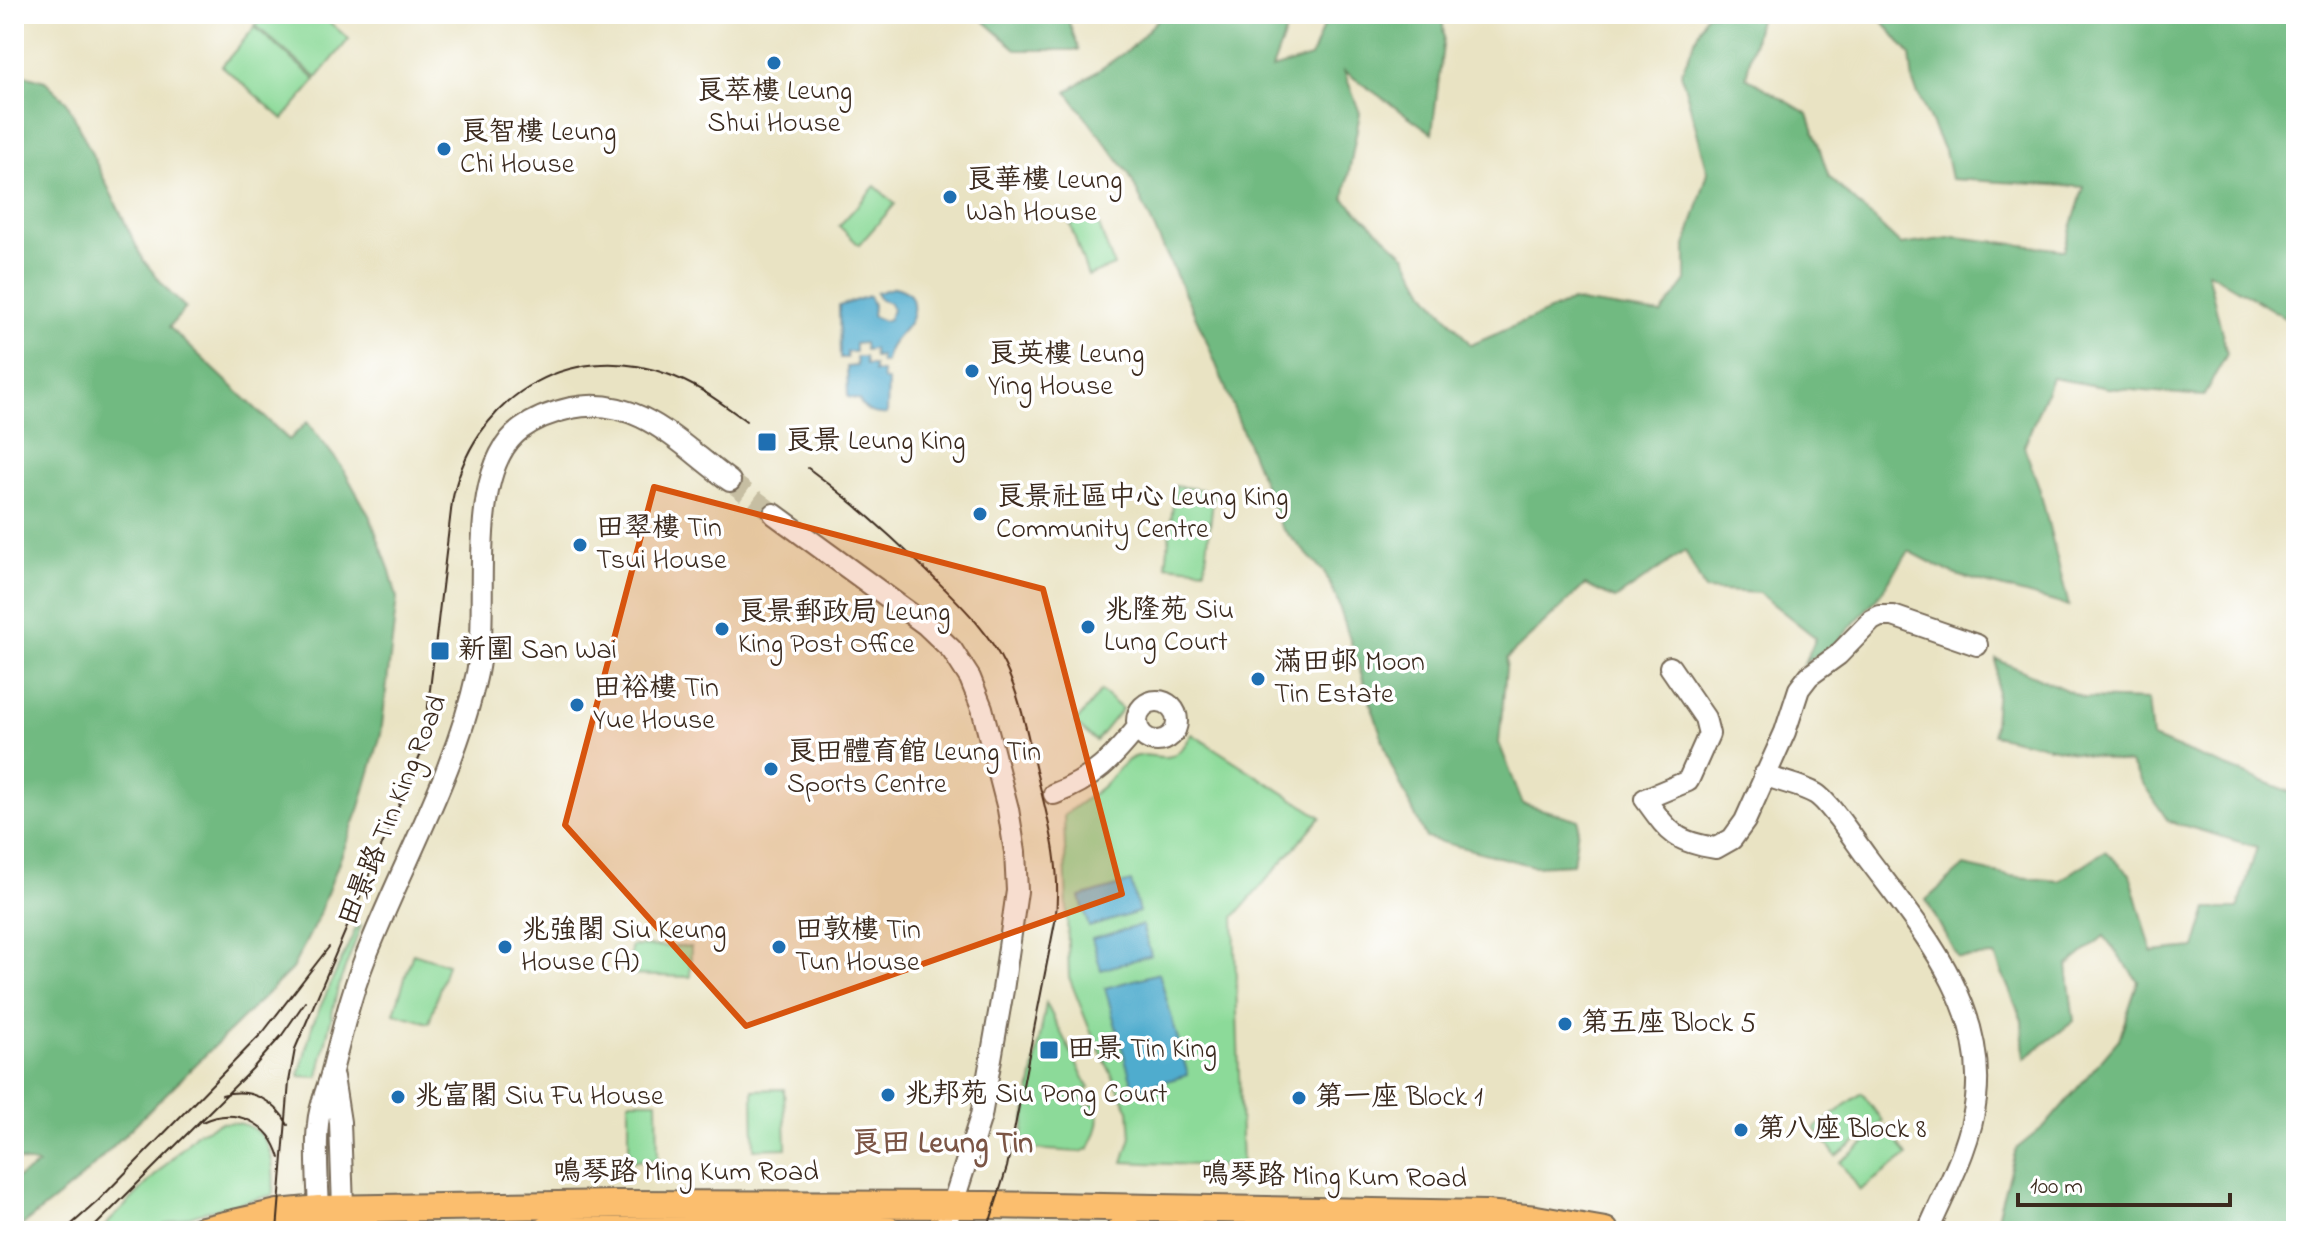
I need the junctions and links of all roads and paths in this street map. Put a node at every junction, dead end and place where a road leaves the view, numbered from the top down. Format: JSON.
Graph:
{"nodes":[{"id":1,"x":730,"y":481,"type":"tunnel mouth"},
{"id":2,"x":774,"y":514,"type":"tunnel mouth"},
{"id":3,"x":1977,"y":645,"type":"dead end"},
{"id":4,"x":1670,"y":667,"type":"dead end"},
{"id":5,"x":1138,"y":727,"type":"dead end"},
{"id":6,"x":1764,"y":775,"type":"junction"},
{"id":7,"x":1054,"y":794,"type":"dead end"},
{"id":8,"x":953,"y":1206,"type":"junction"},
{"id":9,"x":332,"y":1220,"type":"edge"},
{"id":10,"x":1578,"y":1229,"type":"edge"},
{"id":11,"x":199,"y":1231,"type":"edge"},
{"id":12,"x":544,"y":1231,"type":"edge"},
{"id":13,"x":891,"y":1231,"type":"edge"},
{"id":14,"x":944,"y":1231,"type":"edge"},
{"id":15,"x":1119,"y":1231,"type":"edge"},
{"id":16,"x":1129,"y":1231,"type":"edge"},
{"id":17,"x":1605,"y":1231,"type":"edge"},
{"id":18,"x":1928,"y":1231,"type":"edge"}],
"edges":[{"from":1,"to":9,"type":"street","name":"田景路 Tin King Road"},
{"from":2,"to":8,"type":"street"},
{"from":3,"to":6,"type":"street"},
{"from":4,"to":6,"type":"street"},
{"from":5,"to":7,"type":"street"},
{"from":6,"to":18,"type":"street"},
{"from":8,"to":9,"type":"main road","name":"鳴琴路 Ming Kum Road"},
{"from":8,"to":10,"type":"main road","name":"鳴琴路 Ming Kum Road"},
{"from":8,"to":14,"type":"street"},
{"from":9,"to":11,"type":"main road","name":"鳴琴路 Ming Kum Road"},
{"from":10,"to":17,"type":"main road","name":"鳴琴路 Ming Kum Road"},
{"from":12,"to":13,"type":"main road","name":"鳴琴路 Ming Kum Road"},
{"from":15,"to":16,"type":"main road"}]}
